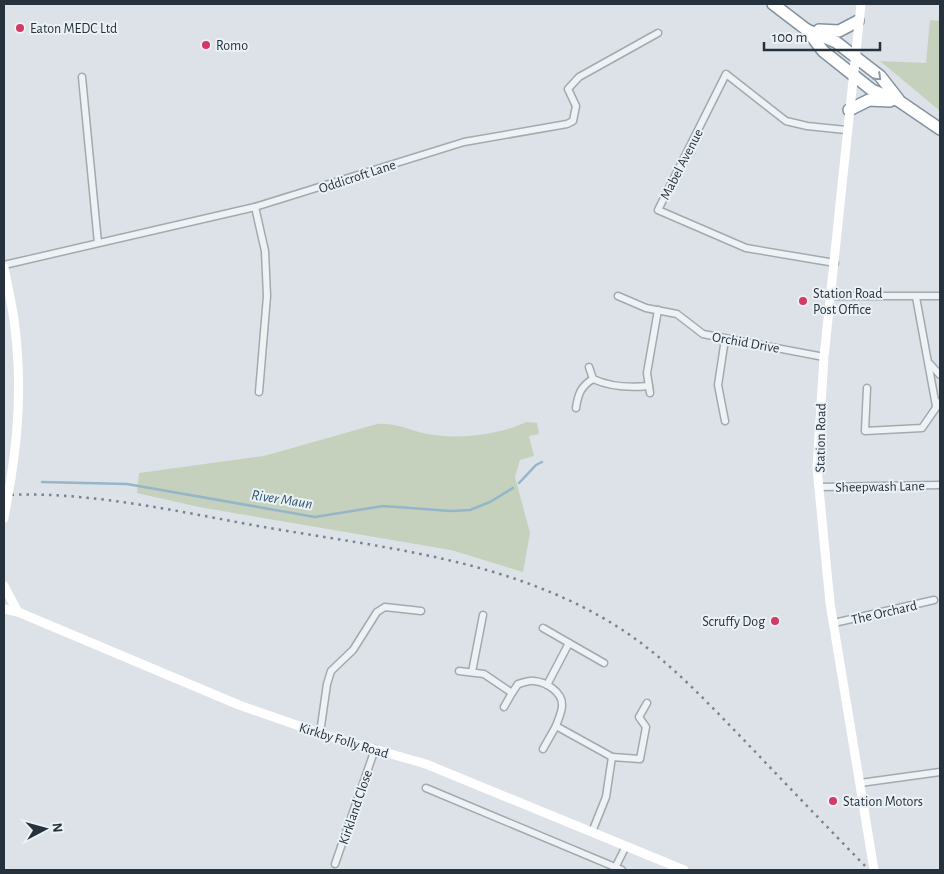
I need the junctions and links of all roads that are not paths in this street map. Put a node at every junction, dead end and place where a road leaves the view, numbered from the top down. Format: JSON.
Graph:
{"nodes":[{"id":1,"x":773,"y":4,"type":"edge"},
{"id":2,"x":860,"y":4,"type":"edge"},
{"id":3,"x":858,"y":21,"type":"junction"},
{"id":4,"x":807,"y":30,"type":"junction"},
{"id":5,"x":658,"y":33,"type":"dead end"},
{"id":6,"x":854,"y":56,"type":"junction"},
{"id":7,"x":852,"y":75,"type":"junction"},
{"id":8,"x":82,"y":77,"type":"dead end"},
{"id":9,"x":899,"y":101,"type":"junction"},
{"id":10,"x":849,"y":110,"type":"junction"},
{"id":11,"x":940,"y":129,"type":"edge"},
{"id":12,"x":846,"y":130,"type":"junction"},
{"id":13,"x":255,"y":207,"type":"junction"},
{"id":14,"x":98,"y":243,"type":"junction"},
{"id":15,"x":835,"y":262,"type":"junction"},
{"id":16,"x":4,"y":266,"type":"edge"},
{"id":17,"x":618,"y":296,"type":"dead end"},
{"id":18,"x":831,"y":296,"type":"junction"},
{"id":19,"x":940,"y":296,"type":"edge"},
{"id":20,"x":916,"y":297,"type":"junction"},
{"id":21,"x":658,"y":310,"type":"junction"},
{"id":22,"x":725,"y":339,"type":"junction"},
{"id":23,"x":824,"y":357,"type":"junction"},
{"id":24,"x":930,"y":363,"type":"junction"},
{"id":25,"x":589,"y":367,"type":"dead end"},
{"id":26,"x":940,"y":375,"type":"edge"},
{"id":27,"x":593,"y":379,"type":"junction"},
{"id":28,"x":867,"y":388,"type":"dead end"},
{"id":29,"x":259,"y":392,"type":"dead end"},
{"id":30,"x":938,"y":404,"type":"edge"},
{"id":31,"x":576,"y":408,"type":"dead end"},
{"id":32,"x":725,"y":421,"type":"dead end"},
{"id":33,"x":940,"y":485,"type":"edge"},
{"id":34,"x":820,"y":486,"type":"junction"},
{"id":35,"x":4,"y":518,"type":"edge"},
{"id":36,"x":4,"y":586,"type":"edge"},
{"id":37,"x":4,"y":600,"type":"edge"},
{"id":38,"x":934,"y":600,"type":"dead end"},
{"id":39,"x":4,"y":609,"type":"edge"},
{"id":40,"x":421,"y":611,"type":"dead end"},
{"id":41,"x":18,"y":612,"type":"junction"},
{"id":42,"x":483,"y":615,"type":"dead end"},
{"id":43,"x":834,"y":623,"type":"junction"},
{"id":44,"x":543,"y":628,"type":"dead end"},
{"id":45,"x":569,"y":644,"type":"junction"},
{"id":46,"x":604,"y":663,"type":"dead end"},
{"id":47,"x":459,"y":671,"type":"dead end"},
{"id":48,"x":472,"y":672,"type":"junction"},
{"id":49,"x":547,"y":685,"type":"junction"},
{"id":50,"x":512,"y":693,"type":"junction"},
{"id":51,"x":647,"y":703,"type":"dead end"},
{"id":52,"x":504,"y":707,"type":"dead end"},
{"id":53,"x":556,"y":726,"type":"junction"},
{"id":54,"x":320,"y":733,"type":"junction"},
{"id":55,"x":374,"y":749,"type":"junction"},
{"id":56,"x":543,"y":749,"type":"dead end"},
{"id":57,"x":612,"y":757,"type":"junction"},
{"id":58,"x":940,"y":772,"type":"edge"},
{"id":59,"x":860,"y":783,"type":"junction"},
{"id":60,"x":426,"y":788,"type":"dead end"},
{"id":61,"x":592,"y":832,"type":"junction"},
{"id":62,"x":626,"y":846,"type":"junction"},
{"id":63,"x":335,"y":864,"type":"dead end"},
{"id":64,"x":618,"y":869,"type":"edge"},
{"id":65,"x":684,"y":870,"type":"edge"},
{"id":66,"x":874,"y":870,"type":"edge"}],
"edges":[{"from":1,"to":4,"type":"highway"},
{"from":2,"to":3,"type":"main road","name":"Station Road"},
{"from":3,"to":4,"type":"highway"},
{"from":3,"to":6,"type":"main road","name":"Station Road"},
{"from":4,"to":6,"type":"highway"},
{"from":4,"to":7,"type":"highway"},
{"from":5,"to":13,"type":"street","name":"Oddicroft Lane"},
{"from":6,"to":7,"type":"main road","name":"Station Road"},
{"from":6,"to":9,"type":"highway","one_way":true},
{"from":7,"to":9,"type":"highway"},
{"from":7,"to":10,"type":"main road","name":"Station Road"},
{"from":8,"to":14,"type":"street"},
{"from":9,"to":10,"type":"highway"},
{"from":9,"to":11,"type":"highway"},
{"from":10,"to":12,"type":"main road","name":"Station Road"},
{"from":12,"to":15,"type":"main road","name":"Station Road"},
{"from":12,"to":15,"type":"street","name":"Mabel Avenue"},
{"from":13,"to":14,"type":"street","name":"Oddicroft Lane"},
{"from":13,"to":29,"type":"street"},
{"from":14,"to":16,"type":"street","name":"Oddicroft Lane"},
{"from":15,"to":18,"type":"main road","name":"Station Road"},
{"from":16,"to":35,"type":"main road","bridge":true},
{"from":17,"to":21,"type":"street","name":"Orchid Drive"},
{"from":18,"to":20,"type":"street"},
{"from":18,"to":23,"type":"main road","name":"Station Road"},
{"from":19,"to":20,"type":"street"},
{"from":20,"to":24,"type":"street"},
{"from":21,"to":22,"type":"street","name":"Orchid Drive"},
{"from":21,"to":27,"type":"street"},
{"from":22,"to":23,"type":"street","name":"Orchid Drive"},
{"from":22,"to":32,"type":"street"},
{"from":23,"to":34,"type":"main road","name":"Station Road"},
{"from":24,"to":26,"type":"street"},
{"from":24,"to":30,"type":"street"},
{"from":25,"to":27,"type":"street"},
{"from":27,"to":31,"type":"street"},
{"from":28,"to":30,"type":"street"},
{"from":33,"to":34,"type":"street","name":"Sheepwash Lane"},
{"from":34,"to":43,"type":"main road","name":"Station Road"},
{"from":36,"to":41,"type":"main road"},
{"from":37,"to":41,"type":"main road"},
{"from":38,"to":43,"type":"street","name":"The Orchard"},
{"from":39,"to":41,"type":"main road","name":"Kirkby Folly Road"},
{"from":40,"to":54,"type":"street"},
{"from":41,"to":54,"type":"main road","name":"Kirkby Folly Road"},
{"from":42,"to":48,"type":"street"},
{"from":43,"to":59,"type":"main road","name":"Station Road"},
{"from":44,"to":45,"type":"street"},
{"from":45,"to":46,"type":"street"},
{"from":45,"to":49,"type":"street"},
{"from":47,"to":48,"type":"street"},
{"from":48,"to":50,"type":"street"},
{"from":49,"to":50,"type":"street"},
{"from":49,"to":53,"type":"street"},
{"from":50,"to":52,"type":"street"},
{"from":51,"to":57,"type":"street"},
{"from":53,"to":56,"type":"street"},
{"from":53,"to":57,"type":"street"},
{"from":54,"to":55,"type":"main road","name":"Kirkby Folly Road"},
{"from":55,"to":61,"type":"main road","name":"Kirkby Folly Road"},
{"from":55,"to":63,"type":"street","name":"Kirkland Close"},
{"from":57,"to":61,"type":"street"},
{"from":58,"to":59,"type":"street"},
{"from":59,"to":66,"type":"main road","name":"Station Road"},
{"from":60,"to":64,"type":"street"},
{"from":61,"to":62,"type":"main road","name":"Kirkby Folly Road"},
{"from":62,"to":64,"type":"street"},
{"from":62,"to":65,"type":"main road","name":"Kirkby Folly Road"}]}
